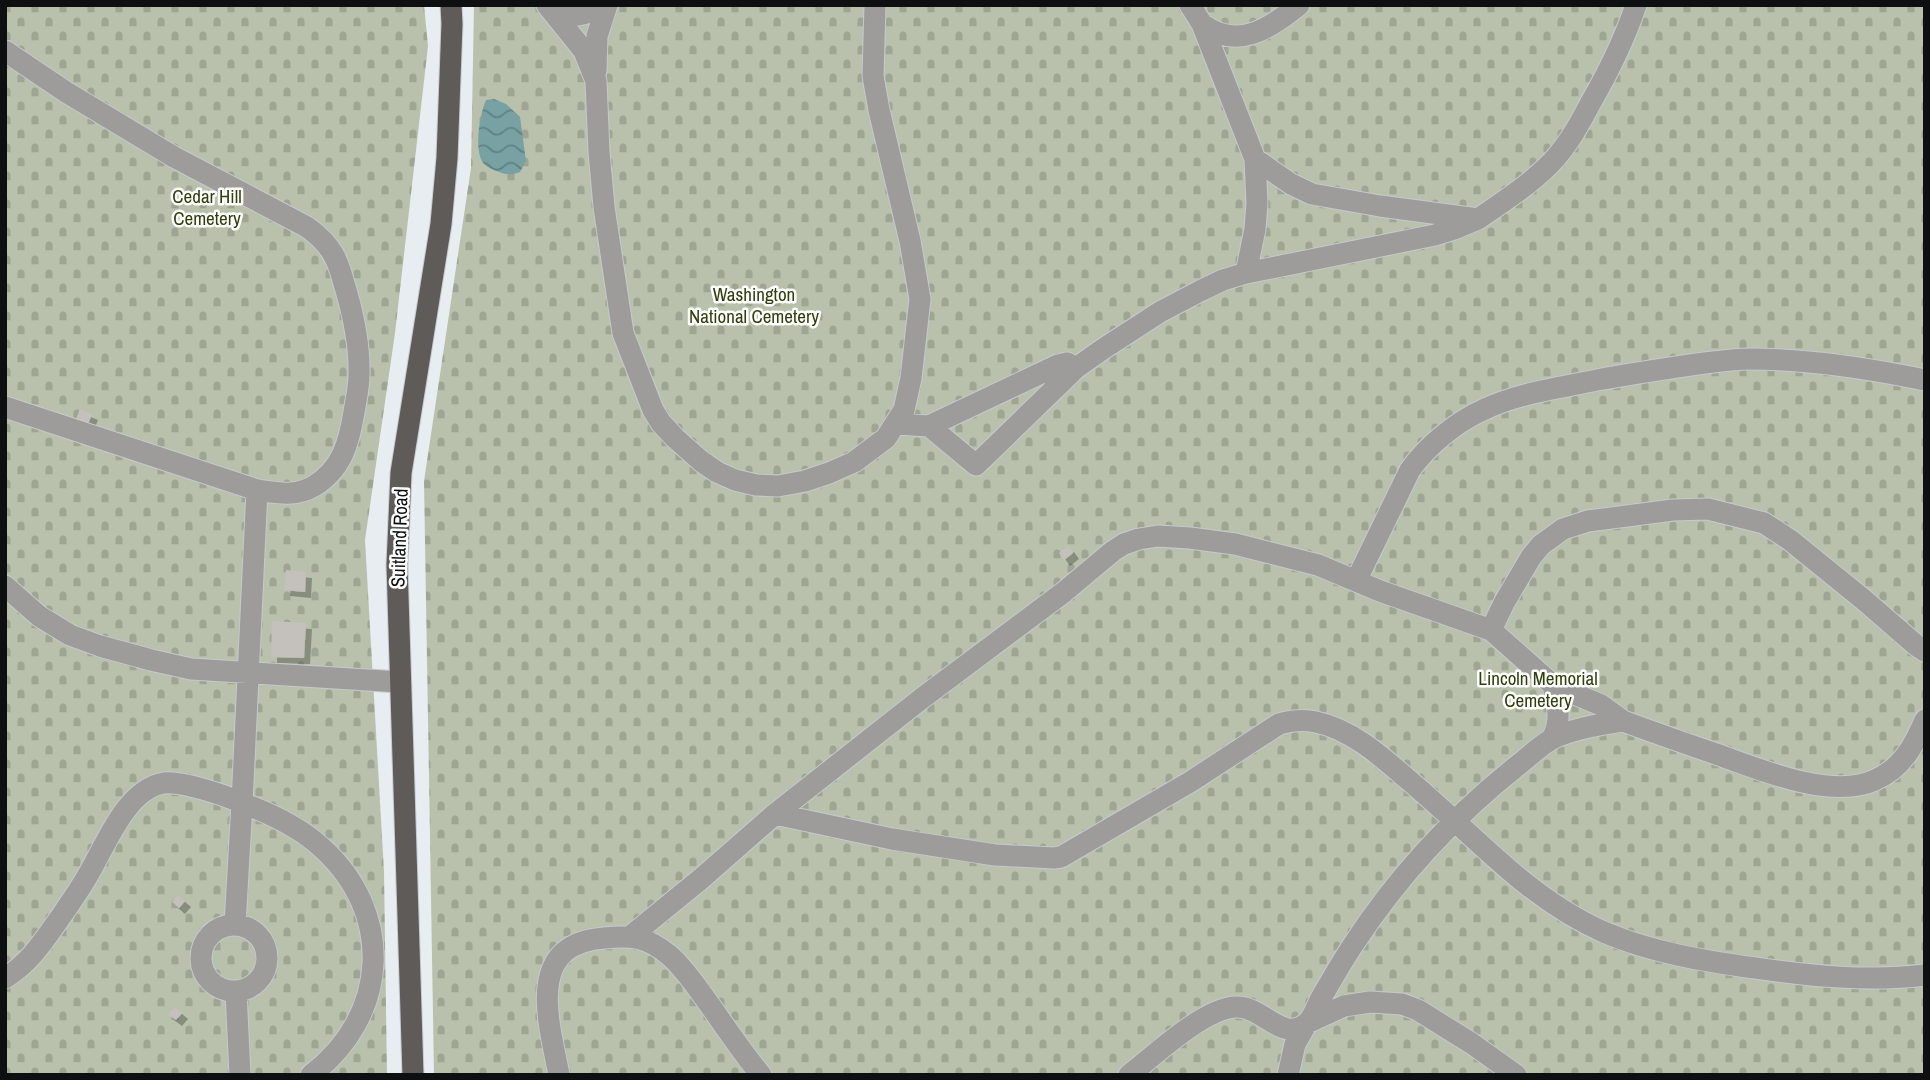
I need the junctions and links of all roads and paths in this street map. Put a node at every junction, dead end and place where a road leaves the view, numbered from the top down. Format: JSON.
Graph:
{"nodes":[{"id":1,"x":451,"y":5,"type":"edge"},
{"id":2,"x":605,"y":5,"type":"edge"},
{"id":3,"x":874,"y":5,"type":"edge"},
{"id":4,"x":1190,"y":5,"type":"edge"},
{"id":5,"x":1299,"y":5,"type":"edge"},
{"id":6,"x":1636,"y":5,"type":"edge"},
{"id":7,"x":549,"y":8,"type":"edge"},
{"id":8,"x":1202,"y":24,"type":"junction"},
{"id":9,"x":5,"y":51,"type":"edge"},
{"id":10,"x":596,"y":80,"type":"junction"},
{"id":11,"x":1255,"y":159,"type":"junction"},
{"id":12,"x":1478,"y":219,"type":"junction"},
{"id":13,"x":1246,"y":273,"type":"junction"},
{"id":14,"x":1076,"y":368,"type":"junction"},
{"id":15,"x":1925,"y":380,"type":"edge"},
{"id":16,"x":5,"y":407,"type":"edge"},
{"id":17,"x":897,"y":424,"type":"junction"},
{"id":18,"x":929,"y":426,"type":"junction"},
{"id":19,"x":257,"y":490,"type":"junction"},
{"id":20,"x":1356,"y":581,"type":"junction"},
{"id":21,"x":5,"y":586,"type":"edge"},
{"id":22,"x":1491,"y":630,"type":"junction"},
{"id":23,"x":1925,"y":651,"type":"edge"},
{"id":24,"x":247,"y":673,"type":"junction"},
{"id":25,"x":400,"y":682,"type":"junction"},
{"id":26,"x":1553,"y":685,"type":"junction"},
{"id":27,"x":1925,"y":720,"type":"edge"},
{"id":28,"x":1623,"y":721,"type":"junction"},
{"id":29,"x":1553,"y":737,"type":"junction"},
{"id":30,"x":242,"y":803,"type":"junction"},
{"id":31,"x":775,"y":814,"type":"junction"},
{"id":32,"x":1455,"y":821,"type":"junction"},
{"id":33,"x":235,"y":925,"type":"junction"},
{"id":34,"x":631,"y":936,"type":"junction"},
{"id":35,"x":1925,"y":975,"type":"edge"},
{"id":36,"x":5,"y":978,"type":"edge"},
{"id":37,"x":236,"y":991,"type":"junction"},
{"id":38,"x":1307,"y":1023,"type":"junction"},
{"id":39,"x":240,"y":1075,"type":"edge"},
{"id":40,"x":311,"y":1075,"type":"edge"},
{"id":41,"x":413,"y":1075,"type":"edge"},
{"id":42,"x":559,"y":1075,"type":"edge"},
{"id":43,"x":761,"y":1075,"type":"edge"},
{"id":44,"x":1129,"y":1075,"type":"edge"},
{"id":45,"x":1288,"y":1075,"type":"edge"},
{"id":46,"x":1516,"y":1075,"type":"edge"}],
"edges":[{"from":1,"to":25,"type":"main road","name":"Suitland Road"},
{"from":2,"to":7,"type":"lane"},
{"from":2,"to":10,"type":"lane"},
{"from":3,"to":17,"type":"lane"},
{"from":4,"to":8,"type":"lane"},
{"from":5,"to":8,"type":"lane"},
{"from":6,"to":12,"type":"lane"},
{"from":7,"to":10,"type":"lane"},
{"from":8,"to":11,"type":"lane"},
{"from":9,"to":19,"type":"lane"},
{"from":10,"to":17,"type":"lane"},
{"from":11,"to":12,"type":"lane"},
{"from":11,"to":13,"type":"lane"},
{"from":12,"to":13,"type":"lane"},
{"from":13,"to":14,"type":"lane"},
{"from":14,"to":18,"type":"lane"},
{"from":14,"to":18,"type":"lane"},
{"from":15,"to":20,"type":"lane"},
{"from":16,"to":19,"type":"lane"},
{"from":17,"to":18,"type":"lane"},
{"from":19,"to":24,"type":"lane"},
{"from":20,"to":22,"type":"lane"},
{"from":20,"to":31,"type":"lane"},
{"from":21,"to":24,"type":"lane"},
{"from":22,"to":23,"type":"lane"},
{"from":22,"to":26,"type":"lane"},
{"from":24,"to":25,"type":"lane"},
{"from":24,"to":30,"type":"lane"},
{"from":25,"to":41,"type":"main road","name":"Suitland Road"},
{"from":26,"to":28,"type":"lane"},
{"from":26,"to":29,"type":"lane"},
{"from":27,"to":28,"type":"lane"},
{"from":28,"to":29,"type":"lane"},
{"from":29,"to":32,"type":"lane"},
{"from":30,"to":33,"type":"lane"},
{"from":30,"to":36,"type":"lane"},
{"from":30,"to":40,"type":"lane"},
{"from":31,"to":32,"type":"lane"},
{"from":31,"to":34,"type":"lane"},
{"from":32,"to":35,"type":"lane"},
{"from":32,"to":38,"type":"lane"},
{"from":33,"to":37,"type":"lane"},
{"from":33,"to":37,"type":"lane"},
{"from":34,"to":42,"type":"lane"},
{"from":34,"to":43,"type":"lane"},
{"from":37,"to":39,"type":"lane"},
{"from":38,"to":44,"type":"lane"},
{"from":38,"to":45,"type":"lane"},
{"from":38,"to":46,"type":"lane"}]}
